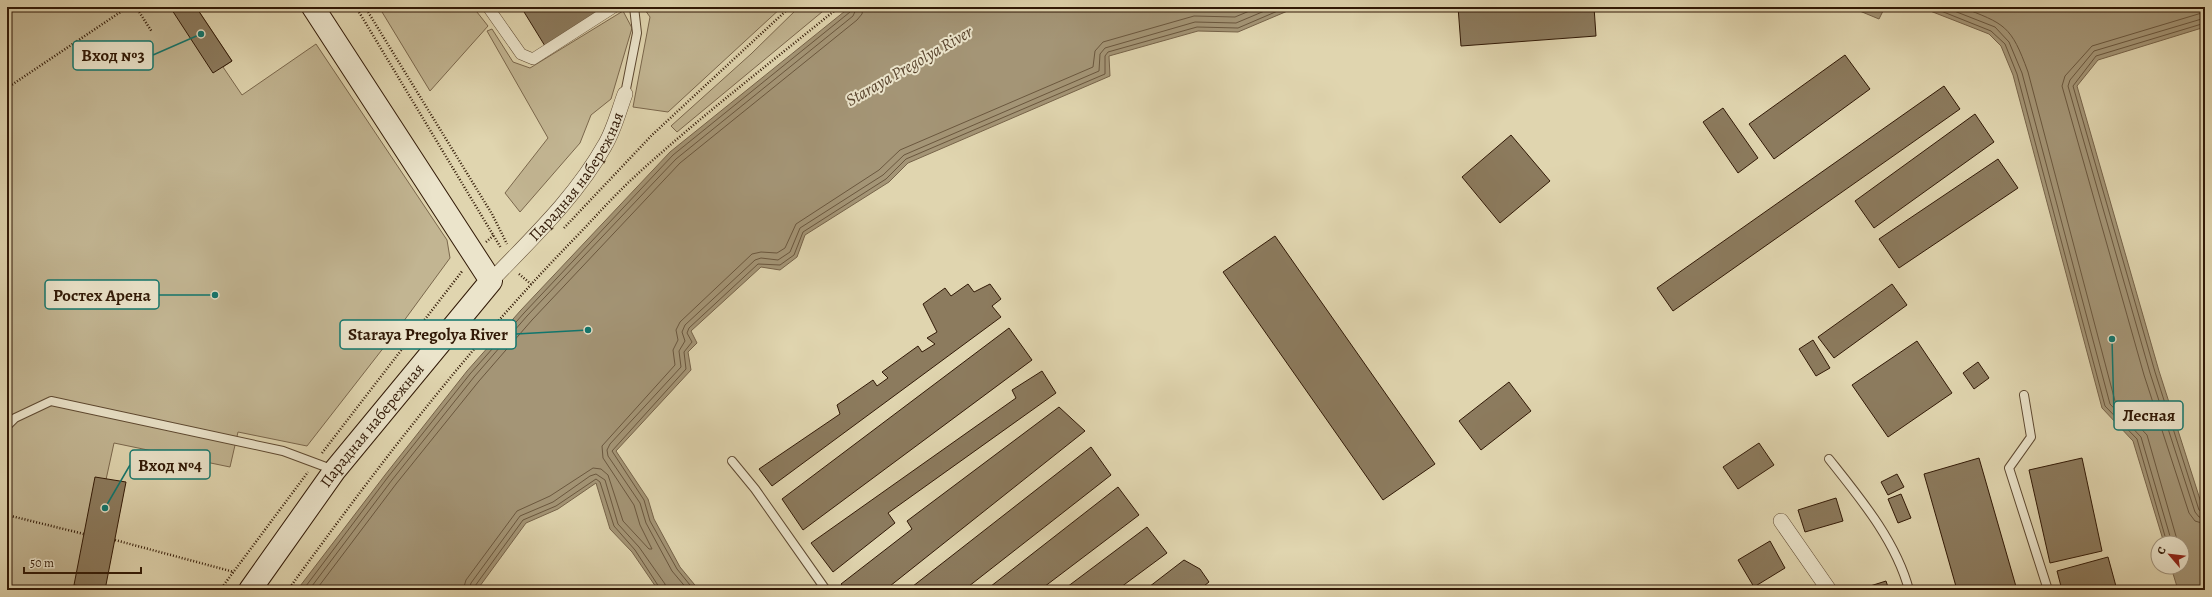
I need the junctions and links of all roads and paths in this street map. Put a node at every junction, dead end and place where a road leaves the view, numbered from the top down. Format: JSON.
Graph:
{"nodes":[{"id":1,"x":128,"y":7,"type":"edge"},
{"id":2,"x":136,"y":7,"type":"edge"},
{"id":3,"x":313,"y":7,"type":"edge"},
{"id":4,"x":356,"y":7,"type":"edge"},
{"id":5,"x":365,"y":7,"type":"edge"},
{"id":6,"x":488,"y":7,"type":"edge"},
{"id":7,"x":614,"y":7,"type":"edge"},
{"id":8,"x":634,"y":7,"type":"edge"},
{"id":9,"x":790,"y":7,"type":"edge"},
{"id":10,"x":839,"y":7,"type":"edge"},
{"id":11,"x":152,"y":32,"type":"dead end"},
{"id":12,"x":7,"y":88,"type":"edge"},
{"id":13,"x":625,"y":94,"type":"joint"},
{"id":14,"x":563,"y":230,"type":"dead end"},
{"id":15,"x":494,"y":235,"type":"junction"},
{"id":16,"x":473,"y":255,"type":"junction"},
{"id":17,"x":511,"y":260,"type":"junction"},
{"id":18,"x":520,"y":275,"type":"junction"},
{"id":19,"x":515,"y":279,"type":"dead end"},
{"id":20,"x":491,"y":281,"type":"junction"},
{"id":21,"x":531,"y":284,"type":"junction"},
{"id":22,"x":2024,"y":395,"type":"dead end"},
{"id":23,"x":7,"y":426,"type":"edge"},
{"id":24,"x":1829,"y":459,"type":"dead end"},
{"id":25,"x":732,"y":462,"type":"dead end"},
{"id":26,"x":315,"y":463,"type":"junction"},
{"id":27,"x":335,"y":470,"type":"junction"},
{"id":28,"x":7,"y":515,"type":"edge"},
{"id":29,"x":1781,"y":521,"type":"dead end"},
{"id":30,"x":84,"y":534,"type":"dead end"},
{"id":31,"x":115,"y":540,"type":"dead end"},
{"id":32,"x":234,"y":572,"type":"junction"},
{"id":33,"x":220,"y":590,"type":"edge"},
{"id":34,"x":250,"y":590,"type":"edge"},
{"id":35,"x":288,"y":590,"type":"edge"},
{"id":36,"x":826,"y":590,"type":"edge"},
{"id":37,"x":1829,"y":590,"type":"edge"},
{"id":38,"x":1909,"y":590,"type":"edge"},
{"id":39,"x":2048,"y":590,"type":"edge"}],
"edges":[{"from":1,"to":12,"type":"path"},
{"from":2,"to":11,"type":"path"},
{"from":3,"to":16,"type":"main road"},
{"from":4,"to":15,"type":"path"},
{"from":5,"to":17,"type":"path"},
{"from":6,"to":7,"type":"street"},
{"from":8,"to":13,"type":"lane"},
{"from":9,"to":14,"type":"path"},
{"from":10,"to":21,"type":"path"},
{"from":13,"to":17,"type":"street","name":"Парадная набережная"},
{"from":15,"to":16,"type":"path"},
{"from":15,"to":17,"type":"path"},
{"from":16,"to":20,"type":"main road"},
{"from":16,"to":26,"type":"path"},
{"from":17,"to":18,"type":"path"},
{"from":17,"to":18,"type":"path"},
{"from":17,"to":20,"type":"street","name":"Парадная набережная"},
{"from":18,"to":19,"type":"path"},
{"from":18,"to":21,"type":"path"},
{"from":20,"to":27,"type":"main road","name":"Парадная набережная"},
{"from":21,"to":35,"type":"path"},
{"from":22,"to":39,"type":"lane"},
{"from":23,"to":26,"type":"lane"},
{"from":24,"to":38,"type":"lane"},
{"from":25,"to":36,"type":"lane"},
{"from":26,"to":27,"type":"lane"},
{"from":26,"to":32,"type":"path"},
{"from":27,"to":34,"type":"main road","name":"Парадная набережная"},
{"from":28,"to":30,"type":"path"},
{"from":29,"to":37,"type":"street"},
{"from":31,"to":32,"type":"path"},
{"from":32,"to":33,"type":"path"}]}
